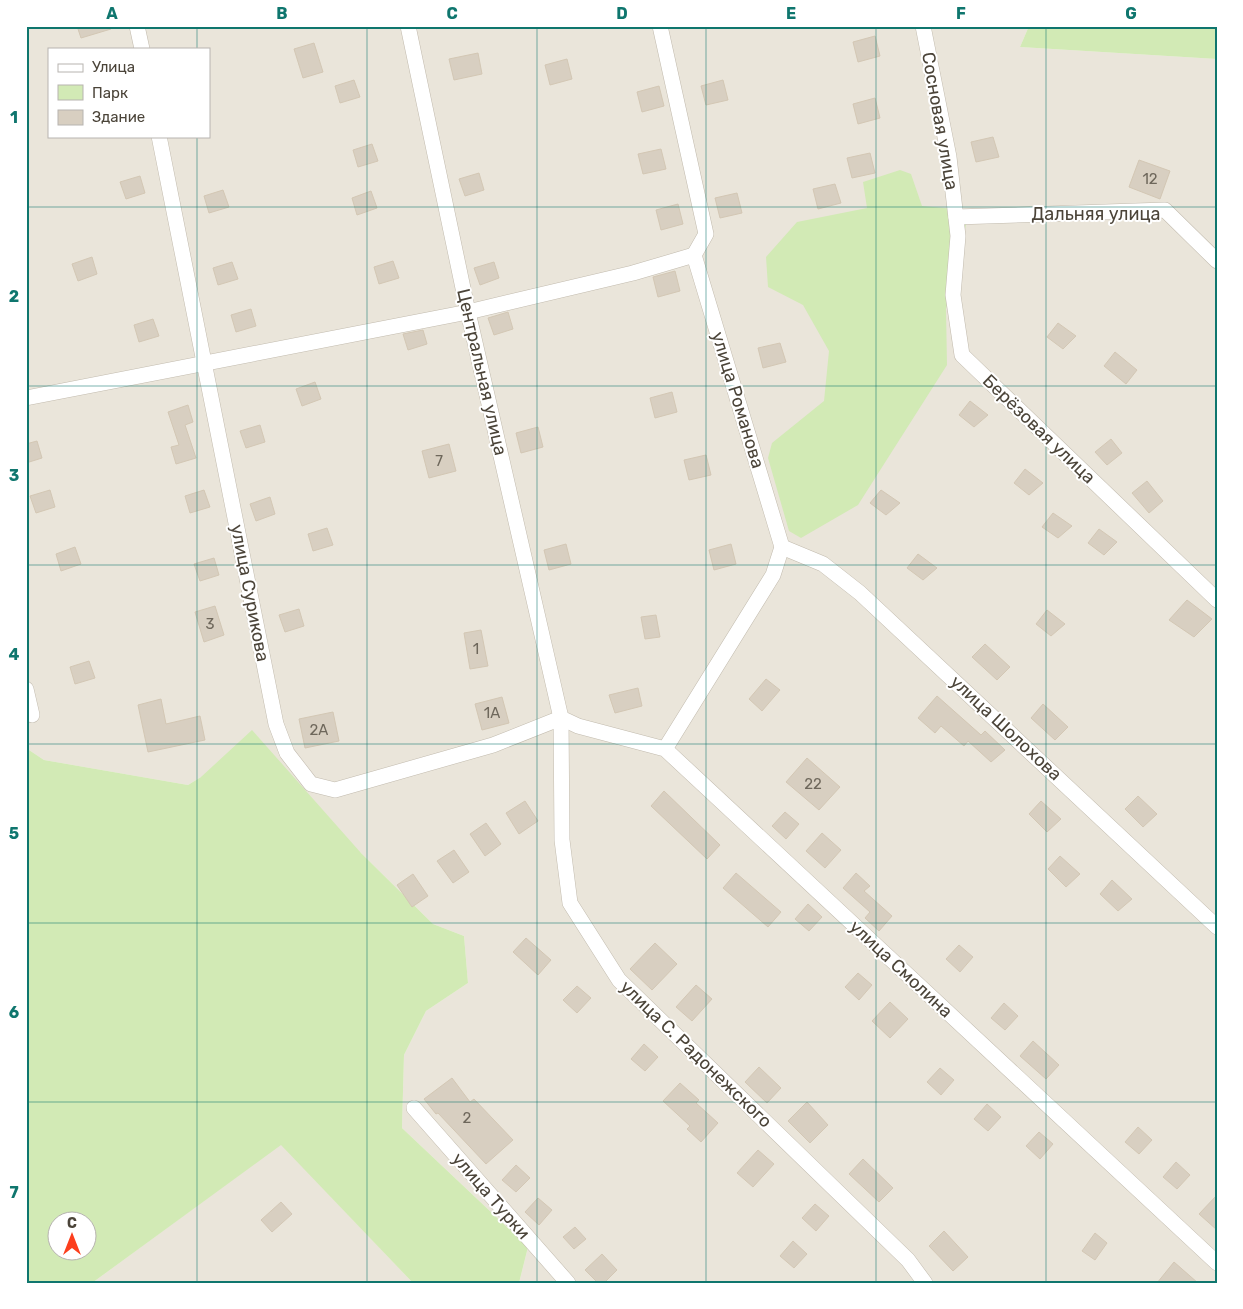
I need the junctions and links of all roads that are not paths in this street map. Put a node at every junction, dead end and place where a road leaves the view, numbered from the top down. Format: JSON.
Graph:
{"nodes":[{"id":1,"x":137,"y":26,"type":"edge"},
{"id":2,"x":408,"y":26,"type":"edge"},
{"id":3,"x":660,"y":26,"type":"edge"},
{"id":4,"x":922,"y":26,"type":"edge"},
{"id":5,"x":142,"y":48,"type":"edge"},
{"id":6,"x":159,"y":138,"type":"edge"},
{"id":7,"x":956,"y":217,"type":"junction"},
{"id":8,"x":694,"y":255,"type":"junction"},
{"id":9,"x":1217,"y":261,"type":"edge"},
{"id":10,"x":468,"y":312,"type":"junction"},
{"id":11,"x":204,"y":363,"type":"junction"},
{"id":12,"x":26,"y":398,"type":"edge"},
{"id":13,"x":782,"y":547,"type":"junction"},
{"id":14,"x":1217,"y":600,"type":"edge"},
{"id":15,"x":26,"y":689,"type":"edge"},
{"id":16,"x":32,"y":716,"type":"dead end"},
{"id":17,"x":561,"y":718,"type":"junction"},
{"id":18,"x":665,"y":750,"type":"junction"},
{"id":19,"x":1217,"y":927,"type":"edge"},
{"id":20,"x":414,"y":1108,"type":"dead end"},
{"id":21,"x":1217,"y":1263,"type":"edge"},
{"id":22,"x":568,"y":1283,"type":"edge"},
{"id":23,"x":925,"y":1283,"type":"edge"}],
"edges":[{"from":1,"to":5,"type":"street"},
{"from":2,"to":10,"type":"street","name":"Центральная улица"},
{"from":3,"to":8,"type":"street"},
{"from":4,"to":7,"type":"street","name":"Сосновая улица"},
{"from":6,"to":11,"type":"street","name":"улица Сурикова"},
{"from":7,"to":9,"type":"street","name":"Дальняя улица"},
{"from":7,"to":14,"type":"street","name":"Берёзовая улица"},
{"from":8,"to":10,"type":"street"},
{"from":8,"to":13,"type":"street","name":"улица Романова"},
{"from":10,"to":11,"type":"street"},
{"from":10,"to":17,"type":"street","name":"Центральная улица"},
{"from":11,"to":12,"type":"street"},
{"from":11,"to":17,"type":"street","name":"улица Сурикова"},
{"from":13,"to":18,"type":"street"},
{"from":13,"to":19,"type":"street","name":"улица Шолохова"},
{"from":15,"to":16,"type":"street"},
{"from":17,"to":18,"type":"street","name":"улица Смолина"},
{"from":17,"to":23,"type":"street","name":"улица С. Радонежского"},
{"from":18,"to":21,"type":"street","name":"улица Смолина"},
{"from":20,"to":22,"type":"street","name":"улица Турки"}]}
